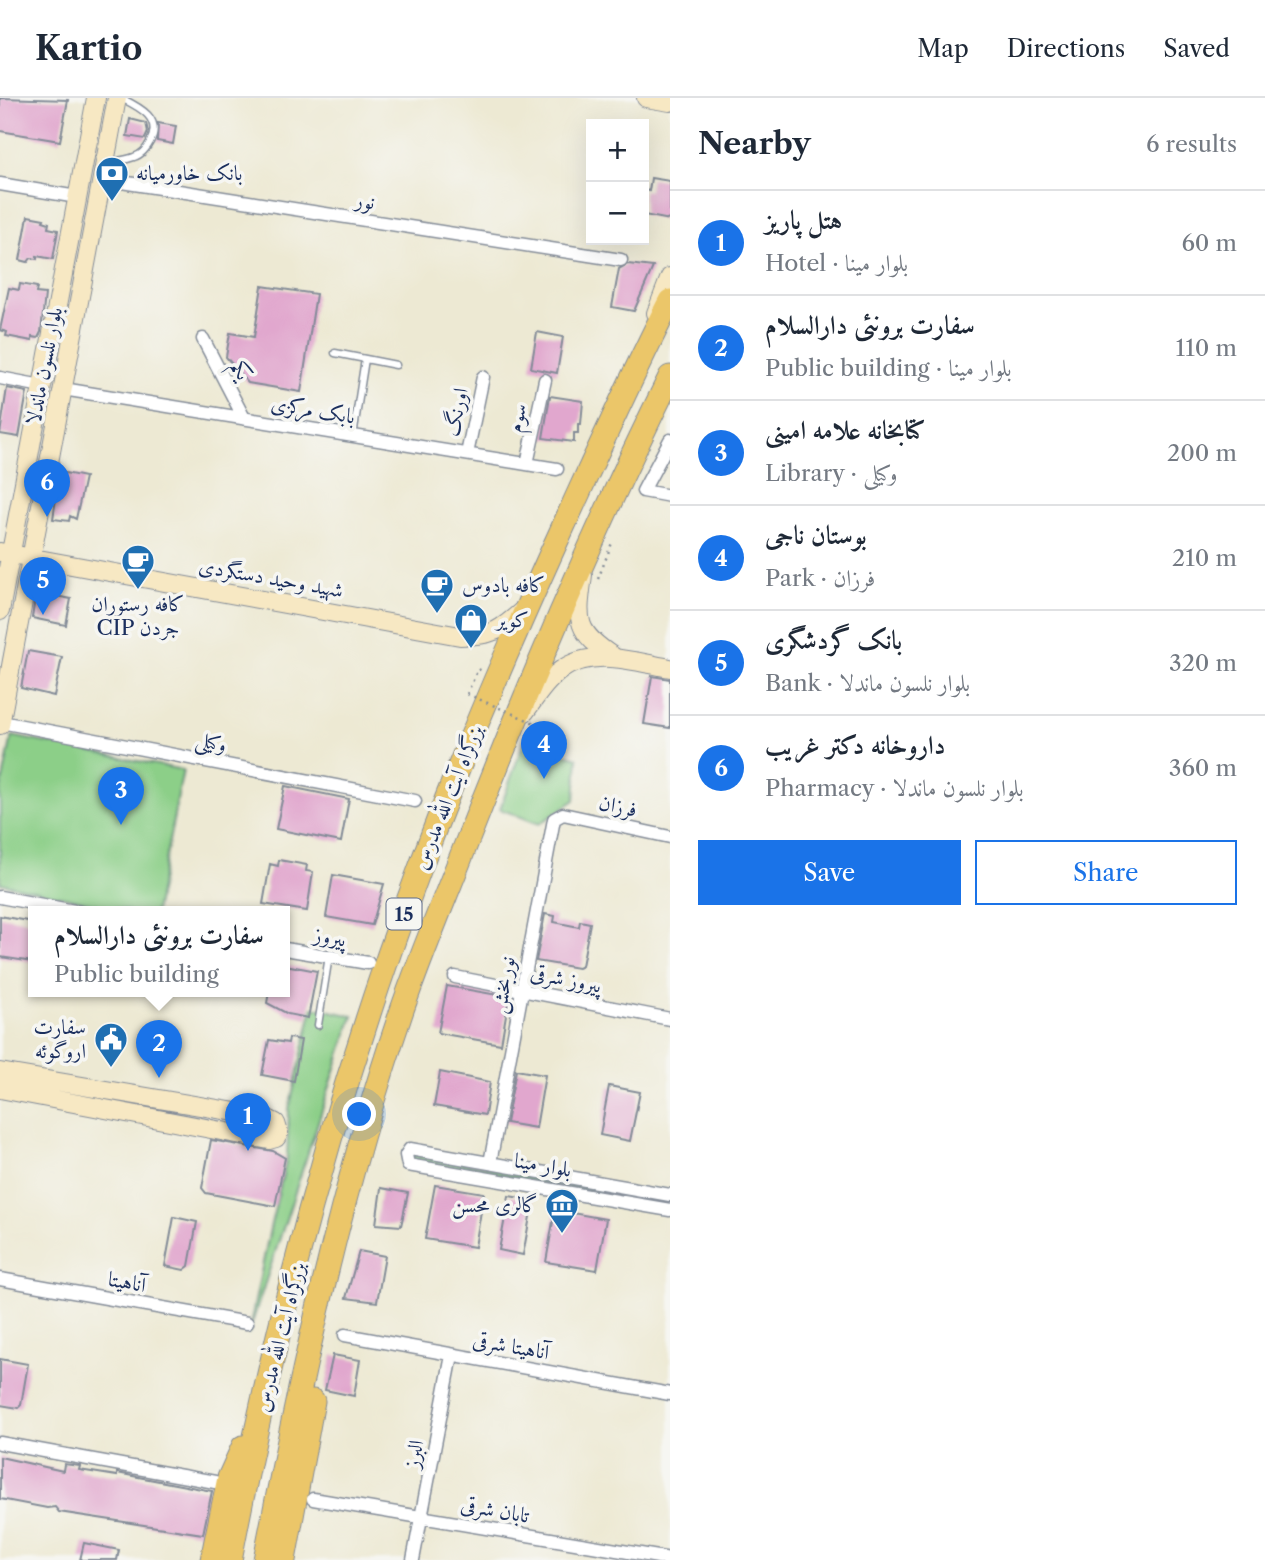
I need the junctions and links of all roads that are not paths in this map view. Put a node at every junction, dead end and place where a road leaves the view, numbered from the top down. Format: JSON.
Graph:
{"nodes":[{"id":1,"x":96,"y":98,"type":"edge"},
{"id":2,"x":119,"y":98,"type":"edge"},
{"id":3,"x":646,"y":98,"type":"edge"},
{"id":4,"x":670,"y":102,"type":"edge"},
{"id":5,"x":104,"y":171,"type":"junction"},
{"id":6,"x":0,"y":184,"type":"edge"},
{"id":7,"x":78,"y":197,"type":"junction"},
{"id":8,"x":621,"y":260,"type":"dead end"},
{"id":9,"x":670,"y":277,"type":"edge"},
{"id":10,"x":670,"y":301,"type":"edge"},
{"id":11,"x":203,"y":339,"type":"dead end"},
{"id":12,"x":335,"y":353,"type":"dead end"},
{"id":13,"x":365,"y":359,"type":"junction"},
{"id":14,"x":396,"y":365,"type":"dead end"},
{"id":15,"x":635,"y":370,"type":"junction"},
{"id":16,"x":483,"y":377,"type":"dead end"},
{"id":17,"x":670,"y":377,"type":"edge"},
{"id":18,"x":0,"y":378,"type":"edge"},
{"id":19,"x":545,"y":380,"type":"dead end"},
{"id":20,"x":42,"y":386,"type":"junction"},
{"id":21,"x":63,"y":389,"type":"junction"},
{"id":22,"x":244,"y":418,"type":"junction"},
{"id":23,"x":353,"y":436,"type":"junction"},
{"id":24,"x":670,"y":439,"type":"edge"},
{"id":25,"x":467,"y":454,"type":"junction"},
{"id":26,"x":527,"y":464,"type":"junction"},
{"id":27,"x":557,"y":469,"type":"dead end"},
{"id":28,"x":670,"y":496,"type":"edge"},
{"id":29,"x":5,"y":553,"type":"edge"},
{"id":30,"x":585,"y":557,"type":"junction"},
{"id":31,"x":31,"y":558,"type":"junction"},
{"id":32,"x":526,"y":607,"type":"junction"},
{"id":33,"x":0,"y":611,"type":"edge"},
{"id":34,"x":614,"y":657,"type":"junction"},
{"id":35,"x":670,"y":668,"type":"edge"},
{"id":36,"x":0,"y":723,"type":"edge"},
{"id":37,"x":510,"y":731,"type":"junction"},
{"id":38,"x":415,"y":801,"type":"dead end"},
{"id":39,"x":557,"y":815,"type":"joint"},
{"id":40,"x":670,"y":837,"type":"edge"},
{"id":41,"x":0,"y":897,"type":"edge"},
{"id":42,"x":48,"y":906,"type":"edge"},
{"id":43,"x":290,"y":949,"type":"edge"},
{"id":44,"x":329,"y":957,"type":"junction"},
{"id":45,"x":368,"y":964,"type":"dead end"},
{"id":46,"x":455,"y":977,"type":"dead end"},
{"id":47,"x":522,"y":990,"type":"junction"},
{"id":48,"x":670,"y":1019,"type":"edge"},
{"id":49,"x":318,"y":1026,"type":"dead end"},
{"id":50,"x":0,"y":1072,"type":"edge"},
{"id":51,"x":0,"y":1090,"type":"edge"},
{"id":52,"x":490,"y":1163,"type":"junction"},
{"id":53,"x":670,"y":1195,"type":"edge"},
{"id":54,"x":670,"y":1210,"type":"edge"},
{"id":55,"x":0,"y":1279,"type":"edge"},
{"id":56,"x":324,"y":1283,"type":"junction"},
{"id":57,"x":247,"y":1323,"type":"dead end"},
{"id":58,"x":345,"y":1335,"type":"dead end"},
{"id":59,"x":452,"y":1355,"type":"junction"},
{"id":60,"x":670,"y":1394,"type":"edge"},
{"id":61,"x":261,"y":1409,"type":"junction"},
{"id":62,"x":0,"y":1443,"type":"edge"},
{"id":63,"x":215,"y":1482,"type":"dead end"},
{"id":64,"x":313,"y":1499,"type":"dead end"},
{"id":65,"x":421,"y":1517,"type":"junction"},
{"id":66,"x":670,"y":1559,"type":"edge"},
{"id":67,"x":212,"y":1560,"type":"edge"},
{"id":68,"x":230,"y":1560,"type":"edge"},
{"id":69,"x":265,"y":1560,"type":"edge"},
{"id":70,"x":284,"y":1560,"type":"edge"},
{"id":71,"x":413,"y":1560,"type":"edge"}],
"edges":[{"from":1,"to":7,"type":"main road","name":"بلوار نلسون ماندلا"},
{"from":2,"to":5,"type":"main road","name":"بلوار نلسون ماندلا"},
{"from":2,"to":5,"type":"lane"},
{"from":3,"to":4,"type":"main road"},
{"from":5,"to":8,"type":"street","name":"نور"},
{"from":5,"to":21,"type":"main road","name":"بلوار نلسون ماندلا"},
{"from":6,"to":7,"type":"street"},
{"from":7,"to":20,"type":"main road","name":"بلوار نلسون ماندلا"},
{"from":9,"to":15,"type":"main road"},
{"from":10,"to":15,"type":"highway","name":"بزرگراه آیت الله مدرس","number":"15"},
{"from":11,"to":22,"type":"street","name":"یکم"},
{"from":12,"to":13,"type":"lane"},
{"from":13,"to":14,"type":"lane"},
{"from":13,"to":23,"type":"lane"},
{"from":15,"to":32,"type":"highway","name":"بزرگراه آیت الله مدرس","number":"15"},
{"from":16,"to":25,"type":"street","name":"اورنگ"},
{"from":17,"to":30,"type":"highway","name":"بزرگراه آیت الله مدرس","number":"15"},
{"from":18,"to":20,"type":"street"},
{"from":19,"to":26,"type":"street","name":"سوم"},
{"from":20,"to":29,"type":"main road","name":"بلوار نلسون ماندلا"},
{"from":21,"to":22,"type":"street","name":"بابک مرکزی"},
{"from":21,"to":31,"type":"main road","name":"بلوار نلسون ماندلا"},
{"from":22,"to":23,"type":"street","name":"بابک مرکزی"},
{"from":23,"to":25,"type":"street","name":"بابک مرکزی"},
{"from":24,"to":28,"type":"street"},
{"from":25,"to":26,"type":"street","name":"بابک مرکزی"},
{"from":26,"to":27,"type":"street","name":"بابک مرکزی"},
{"from":29,"to":31,"type":"main road","name":"شهید وحید دستگردی"},
{"from":29,"to":33,"type":"main road","name":"بلوار نلسون ماندلا"},
{"from":30,"to":34,"type":"main road"},
{"from":30,"to":37,"type":"highway","name":"بزرگراه آیت الله مدرس","number":"15"},
{"from":31,"to":32,"type":"main road","name":"شهید وحید دستگردی"},
{"from":31,"to":36,"type":"main road","name":"بلوار نلسون ماندلا"},
{"from":32,"to":61,"type":"highway","name":"بزرگراه آیت الله مدرس","number":"15"},
{"from":34,"to":35,"type":"main road"},
{"from":34,"to":37,"type":"main road"},
{"from":36,"to":38,"type":"street","name":"وكيلی"},
{"from":37,"to":56,"type":"highway","name":"بزرگراه آیت الله مدرس","number":"15"},
{"from":39,"to":40,"type":"street","name":"فرزان"},
{"from":39,"to":47,"type":"street","name":"نوربخش"},
{"from":41,"to":42,"type":"street"},
{"from":43,"to":44,"type":"street","name":"پیروز"},
{"from":44,"to":45,"type":"street","name":"پیروز"},
{"from":44,"to":49,"type":"lane"},
{"from":46,"to":47,"type":"street","name":"پیروز شرقی"},
{"from":47,"to":48,"type":"street","name":"پیروز شرقی"},
{"from":47,"to":52,"type":"street","name":"نوربخش"},
{"from":50,"to":51,"type":"main road"},
{"from":52,"to":53,"type":"street","name":"بلوار مینا"},
{"from":52,"to":54,"type":"street","name":"بلوار مینا"},
{"from":55,"to":57,"type":"street","name":"آناهیتا"},
{"from":56,"to":69,"type":"highway","name":"بزرگراه آیت الله مدرس","number":"15"},
{"from":56,"to":70,"type":"highway"},
{"from":58,"to":59,"type":"street","name":"آناهیتا شرقی"},
{"from":59,"to":60,"type":"street","name":"آناهیتا شرقی"},
{"from":59,"to":65,"type":"street","name":"البرز"},
{"from":61,"to":67,"type":"highway"},
{"from":61,"to":68,"type":"highway","name":"بزرگراه آیت الله مدرس","number":"15"},
{"from":62,"to":63,"type":"street"},
{"from":64,"to":65,"type":"street","name":"تابان شرقی"},
{"from":65,"to":66,"type":"street","name":"تابان شرقی"},
{"from":65,"to":71,"type":"street","name":"البرز"}]}
